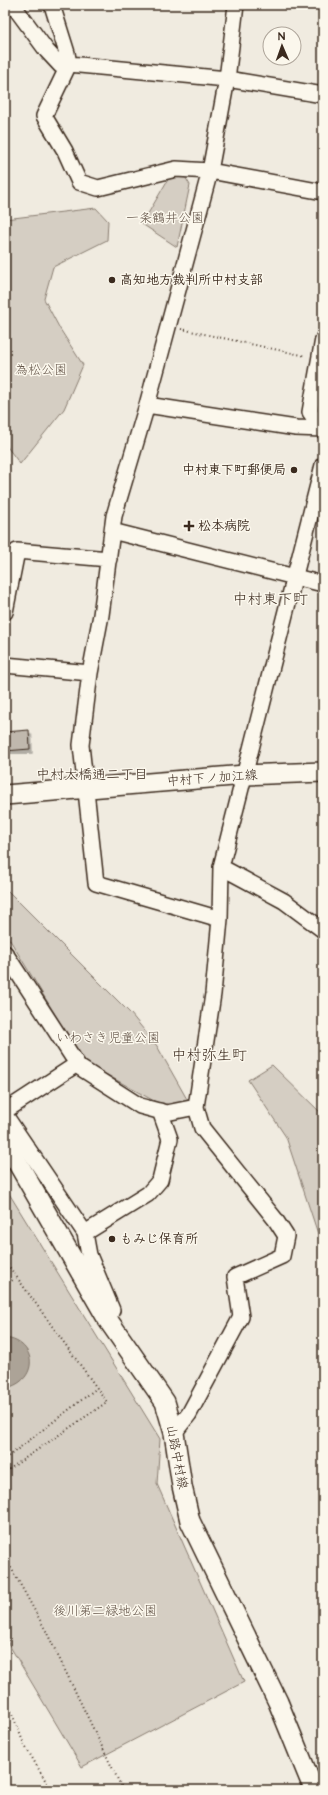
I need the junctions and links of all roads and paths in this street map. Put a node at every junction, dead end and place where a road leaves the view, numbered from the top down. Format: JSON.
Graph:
{"nodes":[{"id":1,"x":13,"y":5,"type":"edge"},
{"id":2,"x":52,"y":5,"type":"edge"},
{"id":3,"x":236,"y":5,"type":"edge"},
{"id":4,"x":69,"y":64,"type":"junction"},
{"id":5,"x":228,"y":79,"type":"junction"},
{"id":6,"x":323,"y":95,"type":"edge"},
{"id":7,"x":210,"y":171,"type":"junction"},
{"id":8,"x":323,"y":192,"type":"edge"},
{"id":9,"x":168,"y":326,"type":"junction"},
{"id":10,"x":323,"y":339,"type":"edge"},
{"id":11,"x":320,"y":359,"type":"junction"},
{"id":12,"x":147,"y":406,"type":"junction"},
{"id":13,"x":323,"y":430,"type":"edge"},
{"id":14,"x":323,"y":466,"type":"edge"},
{"id":15,"x":112,"y":531,"type":"junction"},
{"id":16,"x":109,"y":559,"type":"junction"},
{"id":17,"x":295,"y":577,"type":"junction"},
{"id":18,"x":323,"y":584,"type":"edge"},
{"id":19,"x":5,"y":612,"type":"edge"},
{"id":20,"x":5,"y":665,"type":"edge"},
{"id":21,"x":90,"y":673,"type":"junction"},
{"id":22,"x":323,"y":772,"type":"edge"},
{"id":23,"x":245,"y":775,"type":"junction"},
{"id":24,"x":85,"y":789,"type":"junction"},
{"id":25,"x":5,"y":795,"type":"edge"},
{"id":26,"x":221,"y":867,"type":"junction"},
{"id":27,"x":220,"y":920,"type":"junction"},
{"id":28,"x":323,"y":930,"type":"edge"},
{"id":29,"x":8,"y":961,"type":"edge"},
{"id":30,"x":77,"y":1064,"type":"junction"},
{"id":31,"x":196,"y":1107,"type":"junction"},
{"id":32,"x":5,"y":1111,"type":"edge"},
{"id":33,"x":160,"y":1111,"type":"junction"},
{"id":34,"x":5,"y":1115,"type":"edge"},
{"id":35,"x":5,"y":1141,"type":"edge"},
{"id":36,"x":85,"y":1233,"type":"junction"},
{"id":37,"x":5,"y":1261,"type":"edge"},
{"id":38,"x":14,"y":1279,"type":"dead end"},
{"id":39,"x":5,"y":1285,"type":"edge"},
{"id":40,"x":108,"y":1320,"type":"junction"},
{"id":41,"x":97,"y":1388,"type":"junction"},
{"id":42,"x":174,"y":1433,"type":"junction"},
{"id":43,"x":5,"y":1458,"type":"edge"},
{"id":44,"x":5,"y":1472,"type":"edge"},
{"id":45,"x":5,"y":1557,"type":"edge"},
{"id":46,"x":5,"y":1696,"type":"edge"},
{"id":47,"x":51,"y":1790,"type":"edge"},
{"id":48,"x":124,"y":1790,"type":"edge"},
{"id":49,"x":314,"y":1790,"type":"edge"}],
"edges":[{"from":1,"to":4,"type":"street"},
{"from":2,"to":4,"type":"street"},
{"from":3,"to":5,"type":"street"},
{"from":4,"to":5,"type":"street"},
{"from":4,"to":7,"type":"street"},
{"from":5,"to":6,"type":"street"},
{"from":5,"to":7,"type":"street"},
{"from":7,"to":8,"type":"street"},
{"from":7,"to":9,"type":"street"},
{"from":9,"to":11,"type":"path"},
{"from":9,"to":12,"type":"street"},
{"from":10,"to":11,"type":"street"},
{"from":11,"to":13,"type":"street"},
{"from":12,"to":13,"type":"street"},
{"from":12,"to":15,"type":"street"},
{"from":14,"to":17,"type":"street"},
{"from":15,"to":16,"type":"street"},
{"from":15,"to":17,"type":"street"},
{"from":16,"to":19,"type":"street"},
{"from":16,"to":21,"type":"street"},
{"from":17,"to":18,"type":"street"},
{"from":17,"to":23,"type":"street"},
{"from":20,"to":21,"type":"street"},
{"from":21,"to":24,"type":"street"},
{"from":22,"to":23,"type":"main road","name":"中村下ノ加江線"},
{"from":23,"to":24,"type":"main road","name":"中村下ノ加江線"},
{"from":23,"to":26,"type":"street"},
{"from":24,"to":25,"type":"main road","name":"中村下ノ加江線"},
{"from":24,"to":27,"type":"street"},
{"from":26,"to":27,"type":"street"},
{"from":26,"to":28,"type":"street"},
{"from":27,"to":31,"type":"street"},
{"from":29,"to":30,"type":"street"},
{"from":30,"to":32,"type":"street"},
{"from":30,"to":33,"type":"street"},
{"from":31,"to":33,"type":"street"},
{"from":31,"to":42,"type":"street"},
{"from":33,"to":36,"type":"street"},
{"from":34,"to":36,"type":"street"},
{"from":35,"to":40,"type":"main road","name":"山路中村線"},
{"from":36,"to":40,"type":"street"},
{"from":37,"to":41,"type":"path"},
{"from":38,"to":39,"type":"path"},
{"from":40,"to":42,"type":"main road","name":"山路中村線"},
{"from":41,"to":43,"type":"path"},
{"from":41,"to":44,"type":"path"},
{"from":42,"to":49,"type":"main road","name":"山路中村線"},
{"from":45,"to":48,"type":"path"},
{"from":46,"to":47,"type":"path"}]}
